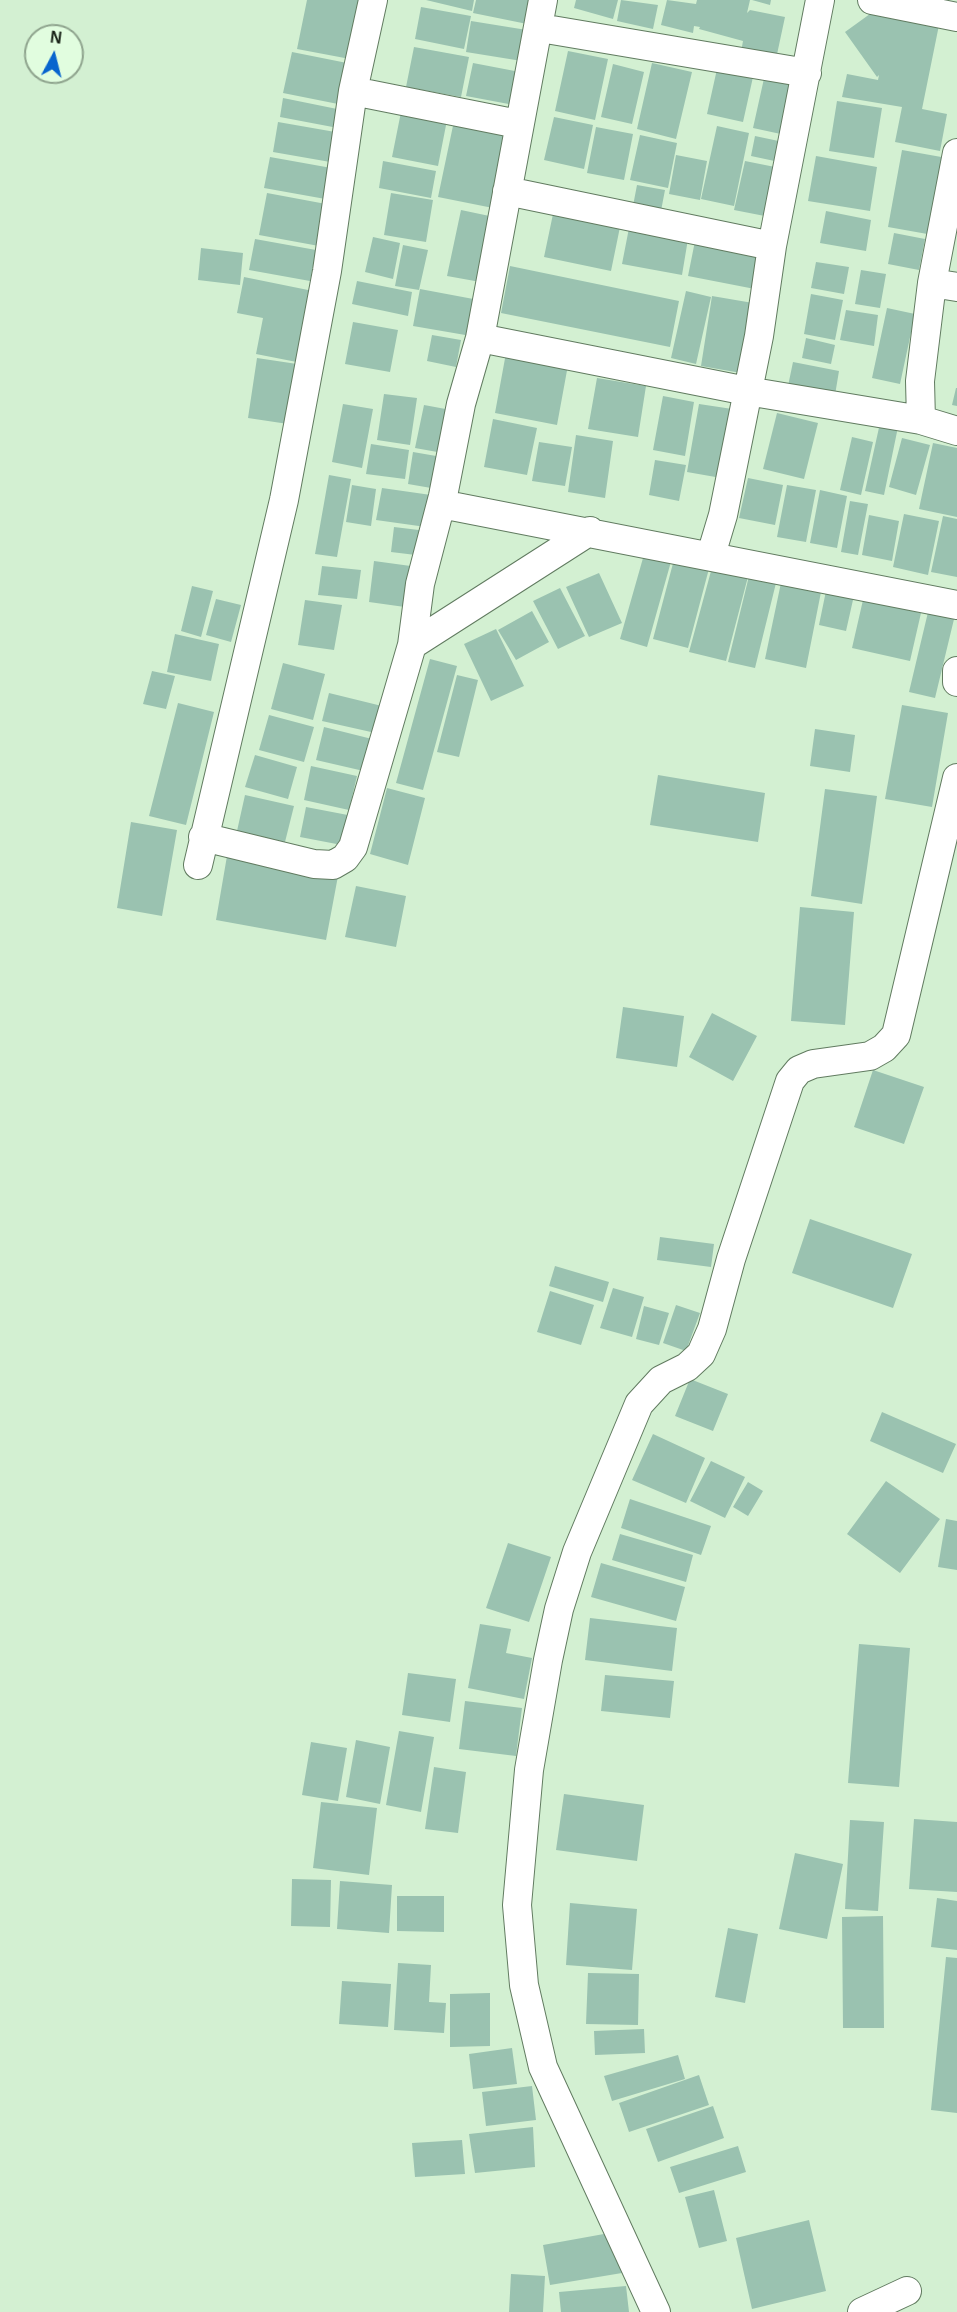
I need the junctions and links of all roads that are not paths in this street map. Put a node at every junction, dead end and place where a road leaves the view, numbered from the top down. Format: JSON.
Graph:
{"nodes":[{"id":1,"x":372,"y":0,"type":"edge"},
{"id":2,"x":543,"y":0,"type":"edge"},
{"id":3,"x":820,"y":0,"type":"edge"},
{"id":4,"x":872,"y":0,"type":"edge"},
{"id":5,"x":957,"y":17,"type":"edge"},
{"id":6,"x":540,"y":28,"type":"junction"},
{"id":7,"x":807,"y":73,"type":"junction"},
{"id":8,"x":353,"y":91,"type":"junction"},
{"id":9,"x":518,"y":124,"type":"junction"},
{"id":10,"x":957,"y":153,"type":"edge"},
{"id":11,"x":507,"y":191,"type":"junction"},
{"id":12,"x":772,"y":246,"type":"junction"},
{"id":13,"x":945,"y":285,"type":"edge"},
{"id":14,"x":480,"y":338,"type":"junction"},
{"id":15,"x":747,"y":392,"type":"junction"},
{"id":16,"x":921,"y":420,"type":"junction"},
{"id":17,"x":957,"y":431,"type":"edge"},
{"id":18,"x":441,"y":504,"type":"junction"},
{"id":19,"x":590,"y":531,"type":"junction"},
{"id":20,"x":711,"y":555,"type":"junction"},
{"id":21,"x":957,"y":605,"type":"edge"},
{"id":22,"x":412,"y":645,"type":"junction"},
{"id":23,"x":957,"y":671,"type":"edge"},
{"id":24,"x":957,"y":682,"type":"edge"},
{"id":25,"x":957,"y":778,"type":"edge"},
{"id":26,"x":203,"y":837,"type":"junction"},
{"id":27,"x":198,"y":865,"type":"dead end"},
{"id":28,"x":907,"y":2291,"type":"dead end"},
{"id":29,"x":656,"y":2312,"type":"edge"},
{"id":30,"x":862,"y":2312,"type":"edge"}],
"edges":[{"from":1,"to":8,"type":"street"},
{"from":2,"to":6,"type":"street"},
{"from":3,"to":7,"type":"street"},
{"from":4,"to":5,"type":"street"},
{"from":6,"to":7,"type":"street"},
{"from":6,"to":9,"type":"street"},
{"from":7,"to":12,"type":"street"},
{"from":8,"to":9,"type":"street"},
{"from":8,"to":26,"type":"street"},
{"from":9,"to":11,"type":"street"},
{"from":10,"to":13,"type":"street"},
{"from":11,"to":12,"type":"street"},
{"from":11,"to":14,"type":"street"},
{"from":12,"to":15,"type":"street"},
{"from":13,"to":16,"type":"street"},
{"from":14,"to":15,"type":"street"},
{"from":14,"to":18,"type":"street"},
{"from":15,"to":16,"type":"street"},
{"from":15,"to":20,"type":"street"},
{"from":16,"to":17,"type":"street"},
{"from":18,"to":19,"type":"street"},
{"from":18,"to":22,"type":"street"},
{"from":19,"to":20,"type":"street"},
{"from":19,"to":22,"type":"street"},
{"from":20,"to":21,"type":"street"},
{"from":22,"to":26,"type":"street"},
{"from":23,"to":24,"type":"street"},
{"from":25,"to":29,"type":"street"},
{"from":26,"to":27,"type":"street"},
{"from":28,"to":30,"type":"street"}]}
